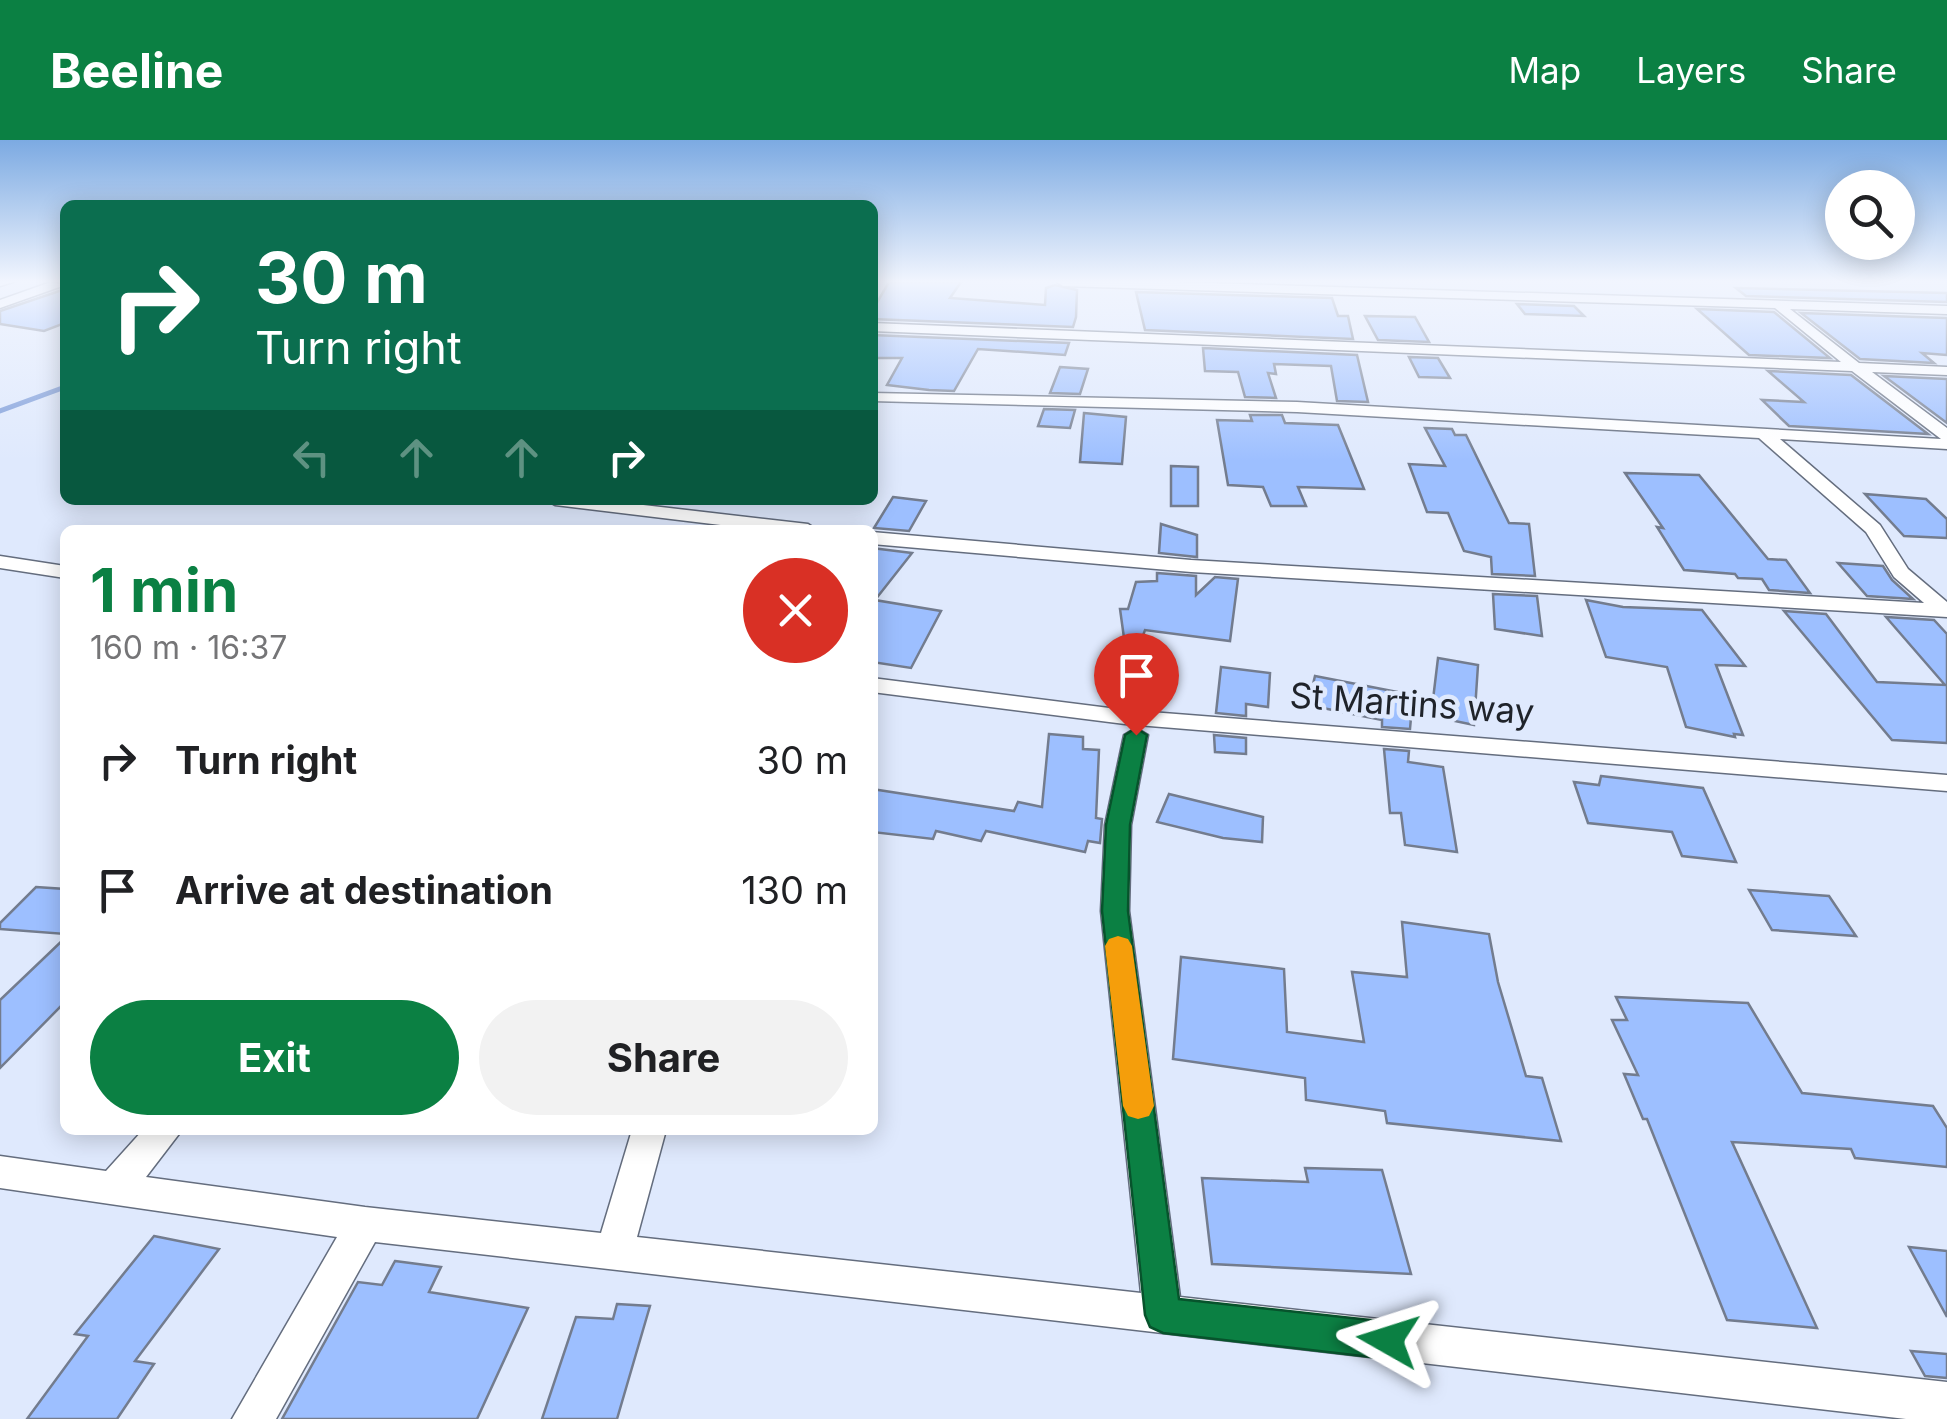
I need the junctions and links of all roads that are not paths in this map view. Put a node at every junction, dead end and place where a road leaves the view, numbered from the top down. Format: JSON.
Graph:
{"nodes":[{"id":1,"x":1248,"y":342,"type":"edge"},
{"id":2,"x":1824,"y":342,"type":"edge"},
{"id":3,"x":1856,"y":367,"type":"junction"},
{"id":4,"x":1947,"y":371,"type":"edge"},
{"id":5,"x":878,"y":396,"type":"edge"},
{"id":6,"x":1762,"y":433,"type":"junction"},
{"id":7,"x":1947,"y":436,"type":"edge"},
{"id":8,"x":1947,"y":444,"type":"edge"},
{"id":9,"x":597,"y":505,"type":"edge"},
{"id":10,"x":766,"y":525,"type":"edge"},
{"id":11,"x":878,"y":539,"type":"edge"},
{"id":12,"x":0,"y":562,"type":"edge"},
{"id":13,"x":60,"y":571,"type":"edge"},
{"id":14,"x":1946,"y":610,"type":"edge"},
{"id":15,"x":878,"y":686,"type":"edge"},
{"id":16,"x":1136,"y":735,"type":"dead end"},
{"id":17,"x":1947,"y":784,"type":"edge"},
{"id":18,"x":161,"y":1135,"type":"edge"},
{"id":19,"x":648,"y":1135,"type":"edge"},
{"id":20,"x":0,"y":1172,"type":"edge"},
{"id":21,"x":113,"y":1188,"type":"junction"},
{"id":22,"x":365,"y":1224,"type":"junction"},
{"id":23,"x":614,"y":1252,"type":"junction"},
{"id":24,"x":1163,"y":1315,"type":"junction"},
{"id":25,"x":1947,"y":1403,"type":"edge"},
{"id":26,"x":253,"y":1419,"type":"edge"}],
"edges":[{"from":1,"to":3,"type":"street"},
{"from":2,"to":3,"type":"street"},
{"from":3,"to":4,"type":"street"},
{"from":3,"to":7,"type":"street"},
{"from":5,"to":6,"type":"street"},
{"from":6,"to":8,"type":"street"},
{"from":6,"to":14,"type":"street"},
{"from":9,"to":10,"type":"street"},
{"from":11,"to":14,"type":"street"},
{"from":12,"to":13,"type":"street"},
{"from":15,"to":17,"type":"street","name":"St Martins way"},
{"from":16,"to":24,"type":"street"},
{"from":18,"to":21,"type":"street"},
{"from":19,"to":23,"type":"street"},
{"from":20,"to":21,"type":"street"},
{"from":21,"to":22,"type":"street"},
{"from":22,"to":23,"type":"street"},
{"from":22,"to":26,"type":"street"},
{"from":23,"to":24,"type":"street"},
{"from":24,"to":25,"type":"street"}]}
